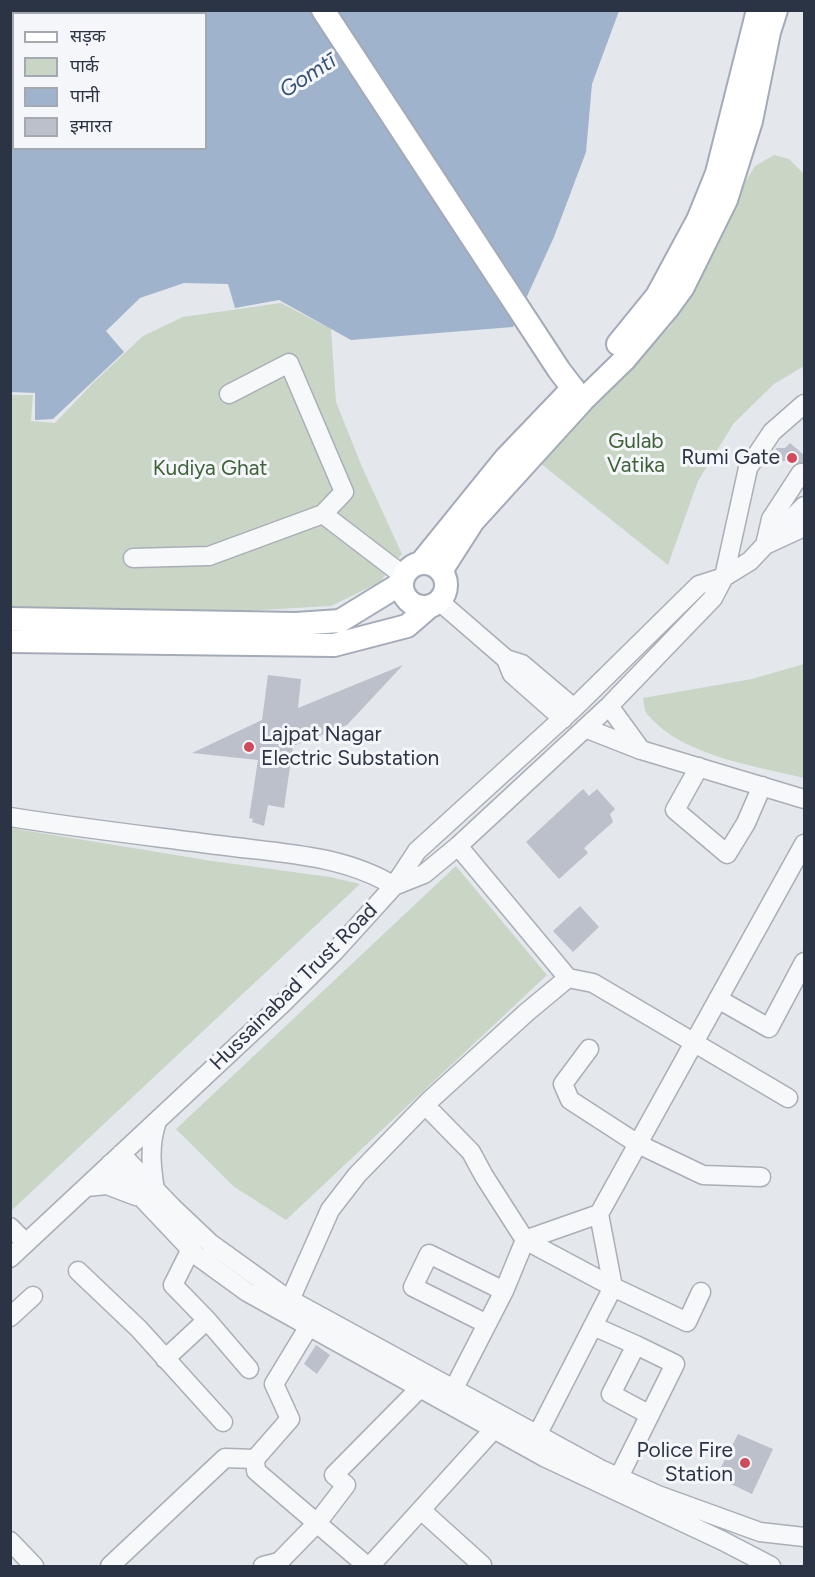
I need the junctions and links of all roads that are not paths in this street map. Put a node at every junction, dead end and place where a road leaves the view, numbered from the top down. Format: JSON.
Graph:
{"nodes":[{"id":1,"x":323,"y":10,"type":"edge"},
{"id":2,"x":758,"y":10,"type":"edge"},
{"id":3,"x":776,"y":10,"type":"edge"},
{"id":4,"x":743,"y":110,"type":"junction"},
{"id":5,"x":229,"y":394,"type":"dead end"},
{"id":6,"x":577,"y":395,"type":"junction"},
{"id":7,"x":804,"y":404,"type":"edge"},
{"id":8,"x":801,"y":473,"type":"dead end"},
{"id":9,"x":804,"y":506,"type":"edge"},
{"id":10,"x":322,"y":514,"type":"junction"},
{"id":11,"x":804,"y":527,"type":"edge"},
{"id":12,"x":765,"y":545,"type":"junction"},
{"id":13,"x":133,"y":558,"type":"dead end"},
{"id":14,"x":417,"y":573,"type":"junction"},
{"id":15,"x":724,"y":577,"type":"junction"},
{"id":16,"x":434,"y":603,"type":"junction"},
{"id":17,"x":10,"y":619,"type":"edge"},
{"id":18,"x":10,"y":641,"type":"edge"},
{"id":19,"x":609,"y":706,"type":"junction"},
{"id":20,"x":568,"y":714,"type":"junction"},
{"id":21,"x":585,"y":728,"type":"junction"},
{"id":22,"x":641,"y":750,"type":"junction"},
{"id":23,"x":699,"y":767,"type":"junction"},
{"id":24,"x":762,"y":786,"type":"junction"},
{"id":25,"x":804,"y":799,"type":"edge"},
{"id":26,"x":10,"y":817,"type":"edge"},
{"id":27,"x":804,"y":843,"type":"edge"},
{"id":28,"x":458,"y":846,"type":"junction"},
{"id":29,"x":394,"y":886,"type":"junction"},
{"id":30,"x":804,"y":962,"type":"edge"},
{"id":31,"x":568,"y":978,"type":"junction"},
{"id":32,"x":718,"y":999,"type":"junction"},
{"id":33,"x":694,"y":1043,"type":"junction"},
{"id":34,"x":589,"y":1049,"type":"dead end"},
{"id":35,"x":788,"y":1098,"type":"dead end"},
{"id":36,"x":425,"y":1105,"type":"junction"},
{"id":37,"x":158,"y":1119,"type":"junction"},
{"id":38,"x":638,"y":1144,"type":"junction"},
{"id":39,"x":115,"y":1159,"type":"junction"},
{"id":40,"x":761,"y":1177,"type":"dead end"},
{"id":41,"x":86,"y":1187,"type":"junction"},
{"id":42,"x":149,"y":1195,"type":"junction"},
{"id":43,"x":599,"y":1214,"type":"junction"},
{"id":44,"x":10,"y":1227,"type":"edge"},
{"id":45,"x":525,"y":1240,"type":"junction"},
{"id":46,"x":26,"y":1243,"type":"junction"},
{"id":47,"x":191,"y":1249,"type":"junction"},
{"id":48,"x":10,"y":1258,"type":"edge"},
{"id":49,"x":78,"y":1271,"type":"dead end"},
{"id":50,"x":613,"y":1287,"type":"junction"},
{"id":51,"x":504,"y":1291,"type":"junction"},
{"id":52,"x":701,"y":1292,"type":"dead end"},
{"id":53,"x":33,"y":1296,"type":"dead end"},
{"id":54,"x":287,"y":1306,"type":"junction"},
{"id":55,"x":10,"y":1317,"type":"edge"},
{"id":56,"x":207,"y":1320,"type":"junction"},
{"id":57,"x":313,"y":1320,"type":"junction"},
{"id":58,"x":487,"y":1324,"type":"junction"},
{"id":59,"x":593,"y":1326,"type":"junction"},
{"id":60,"x":636,"y":1346,"type":"junction"},
{"id":61,"x":165,"y":1359,"type":"junction"},
{"id":62,"x":249,"y":1369,"type":"dead end"},
{"id":63,"x":420,"y":1388,"type":"junction"},
{"id":64,"x":450,"y":1396,"type":"junction"},
{"id":65,"x":650,"y":1415,"type":"junction"},
{"id":66,"x":223,"y":1422,"type":"dead end"},
{"id":67,"x":494,"y":1429,"type":"junction"},
{"id":68,"x":534,"y":1442,"type":"junction"},
{"id":69,"x":255,"y":1459,"type":"junction"},
{"id":70,"x":616,"y":1484,"type":"junction"},
{"id":71,"x":421,"y":1510,"type":"junction"},
{"id":72,"x":317,"y":1523,"type":"junction"},
{"id":73,"x":804,"y":1537,"type":"edge"},
{"id":74,"x":10,"y":1541,"type":"edge"},
{"id":75,"x":482,"y":1564,"type":"dead end"},
{"id":76,"x":34,"y":1566,"type":"edge"},
{"id":77,"x":110,"y":1566,"type":"edge"},
{"id":78,"x":263,"y":1566,"type":"edge"},
{"id":79,"x":369,"y":1566,"type":"edge"},
{"id":80,"x":771,"y":1566,"type":"edge"}],
"edges":[{"from":1,"to":6,"type":"main road"},
{"from":2,"to":4,"type":"main road"},
{"from":3,"to":4,"type":"main road"},
{"from":4,"to":6,"type":"main road"},
{"from":5,"to":10,"type":"street"},
{"from":6,"to":14,"type":"main road"},
{"from":7,"to":15,"type":"street"},
{"from":8,"to":12,"type":"street"},
{"from":9,"to":12,"type":"street"},
{"from":10,"to":13,"type":"street"},
{"from":10,"to":14,"type":"street"},
{"from":11,"to":12,"type":"street"},
{"from":12,"to":15,"type":"street"},
{"from":14,"to":16,"type":"main road"},
{"from":14,"to":16,"type":"main road"},
{"from":14,"to":17,"type":"main road"},
{"from":15,"to":19,"type":"street","name":"Hussainabad Trust Road"},
{"from":15,"to":20,"type":"street"},
{"from":16,"to":18,"type":"main road"},
{"from":16,"to":20,"type":"street"},
{"from":19,"to":21,"type":"street","name":"Hussainabad Trust Road"},
{"from":19,"to":22,"type":"street"},
{"from":20,"to":29,"type":"street"},
{"from":21,"to":22,"type":"street"},
{"from":21,"to":28,"type":"street","name":"Hussainabad Trust Road"},
{"from":22,"to":23,"type":"street"},
{"from":23,"to":24,"type":"street"},
{"from":23,"to":24,"type":"street"},
{"from":24,"to":25,"type":"street"},
{"from":26,"to":29,"type":"street"},
{"from":27,"to":32,"type":"street"},
{"from":28,"to":29,"type":"street","name":"Hussainabad Trust Road"},
{"from":28,"to":31,"type":"street"},
{"from":29,"to":37,"type":"street","name":"Hussainabad Trust Road"},
{"from":30,"to":32,"type":"street"},
{"from":31,"to":33,"type":"street"},
{"from":31,"to":36,"type":"street"},
{"from":32,"to":33,"type":"street"},
{"from":33,"to":35,"type":"street"},
{"from":33,"to":38,"type":"street"},
{"from":34,"to":38,"type":"street"},
{"from":36,"to":45,"type":"street"},
{"from":36,"to":54,"type":"street"},
{"from":37,"to":39,"type":"street","name":"Hussainabad Trust Road"},
{"from":37,"to":42,"type":"street"},
{"from":38,"to":40,"type":"street"},
{"from":38,"to":43,"type":"street"},
{"from":39,"to":41,"type":"street","name":"Hussainabad Trust Road"},
{"from":39,"to":42,"type":"street"},
{"from":41,"to":42,"type":"street"},
{"from":41,"to":46,"type":"street","name":"Hussainabad Trust Road"},
{"from":42,"to":47,"type":"street"},
{"from":42,"to":54,"type":"street"},
{"from":43,"to":45,"type":"street"},
{"from":43,"to":50,"type":"street"},
{"from":44,"to":46,"type":"street"},
{"from":45,"to":50,"type":"street"},
{"from":45,"to":51,"type":"street"},
{"from":46,"to":48,"type":"street","name":"Hussainabad Trust Road"},
{"from":47,"to":54,"type":"street"},
{"from":47,"to":56,"type":"street"},
{"from":49,"to":61,"type":"street"},
{"from":50,"to":52,"type":"street"},
{"from":50,"to":59,"type":"street"},
{"from":51,"to":58,"type":"street"},
{"from":51,"to":58,"type":"street"},
{"from":53,"to":55,"type":"street"},
{"from":54,"to":57,"type":"street"},
{"from":56,"to":61,"type":"street"},
{"from":56,"to":62,"type":"street"},
{"from":57,"to":63,"type":"street"},
{"from":57,"to":64,"type":"street"},
{"from":57,"to":69,"type":"street"},
{"from":58,"to":64,"type":"street"},
{"from":59,"to":60,"type":"street"},
{"from":59,"to":68,"type":"street"},
{"from":60,"to":65,"type":"street"},
{"from":60,"to":65,"type":"street"},
{"from":61,"to":66,"type":"street"},
{"from":63,"to":64,"type":"street"},
{"from":63,"to":72,"type":"street"},
{"from":64,"to":67,"type":"street"},
{"from":64,"to":68,"type":"street"},
{"from":65,"to":70,"type":"street"},
{"from":67,"to":68,"type":"street"},
{"from":67,"to":71,"type":"street"},
{"from":68,"to":70,"type":"street"},
{"from":69,"to":72,"type":"street"},
{"from":69,"to":77,"type":"street"},
{"from":70,"to":73,"type":"street"},
{"from":70,"to":80,"type":"street"},
{"from":71,"to":75,"type":"street"},
{"from":71,"to":79,"type":"street"},
{"from":72,"to":78,"type":"street"},
{"from":72,"to":79,"type":"street"},
{"from":74,"to":76,"type":"street"}]}
